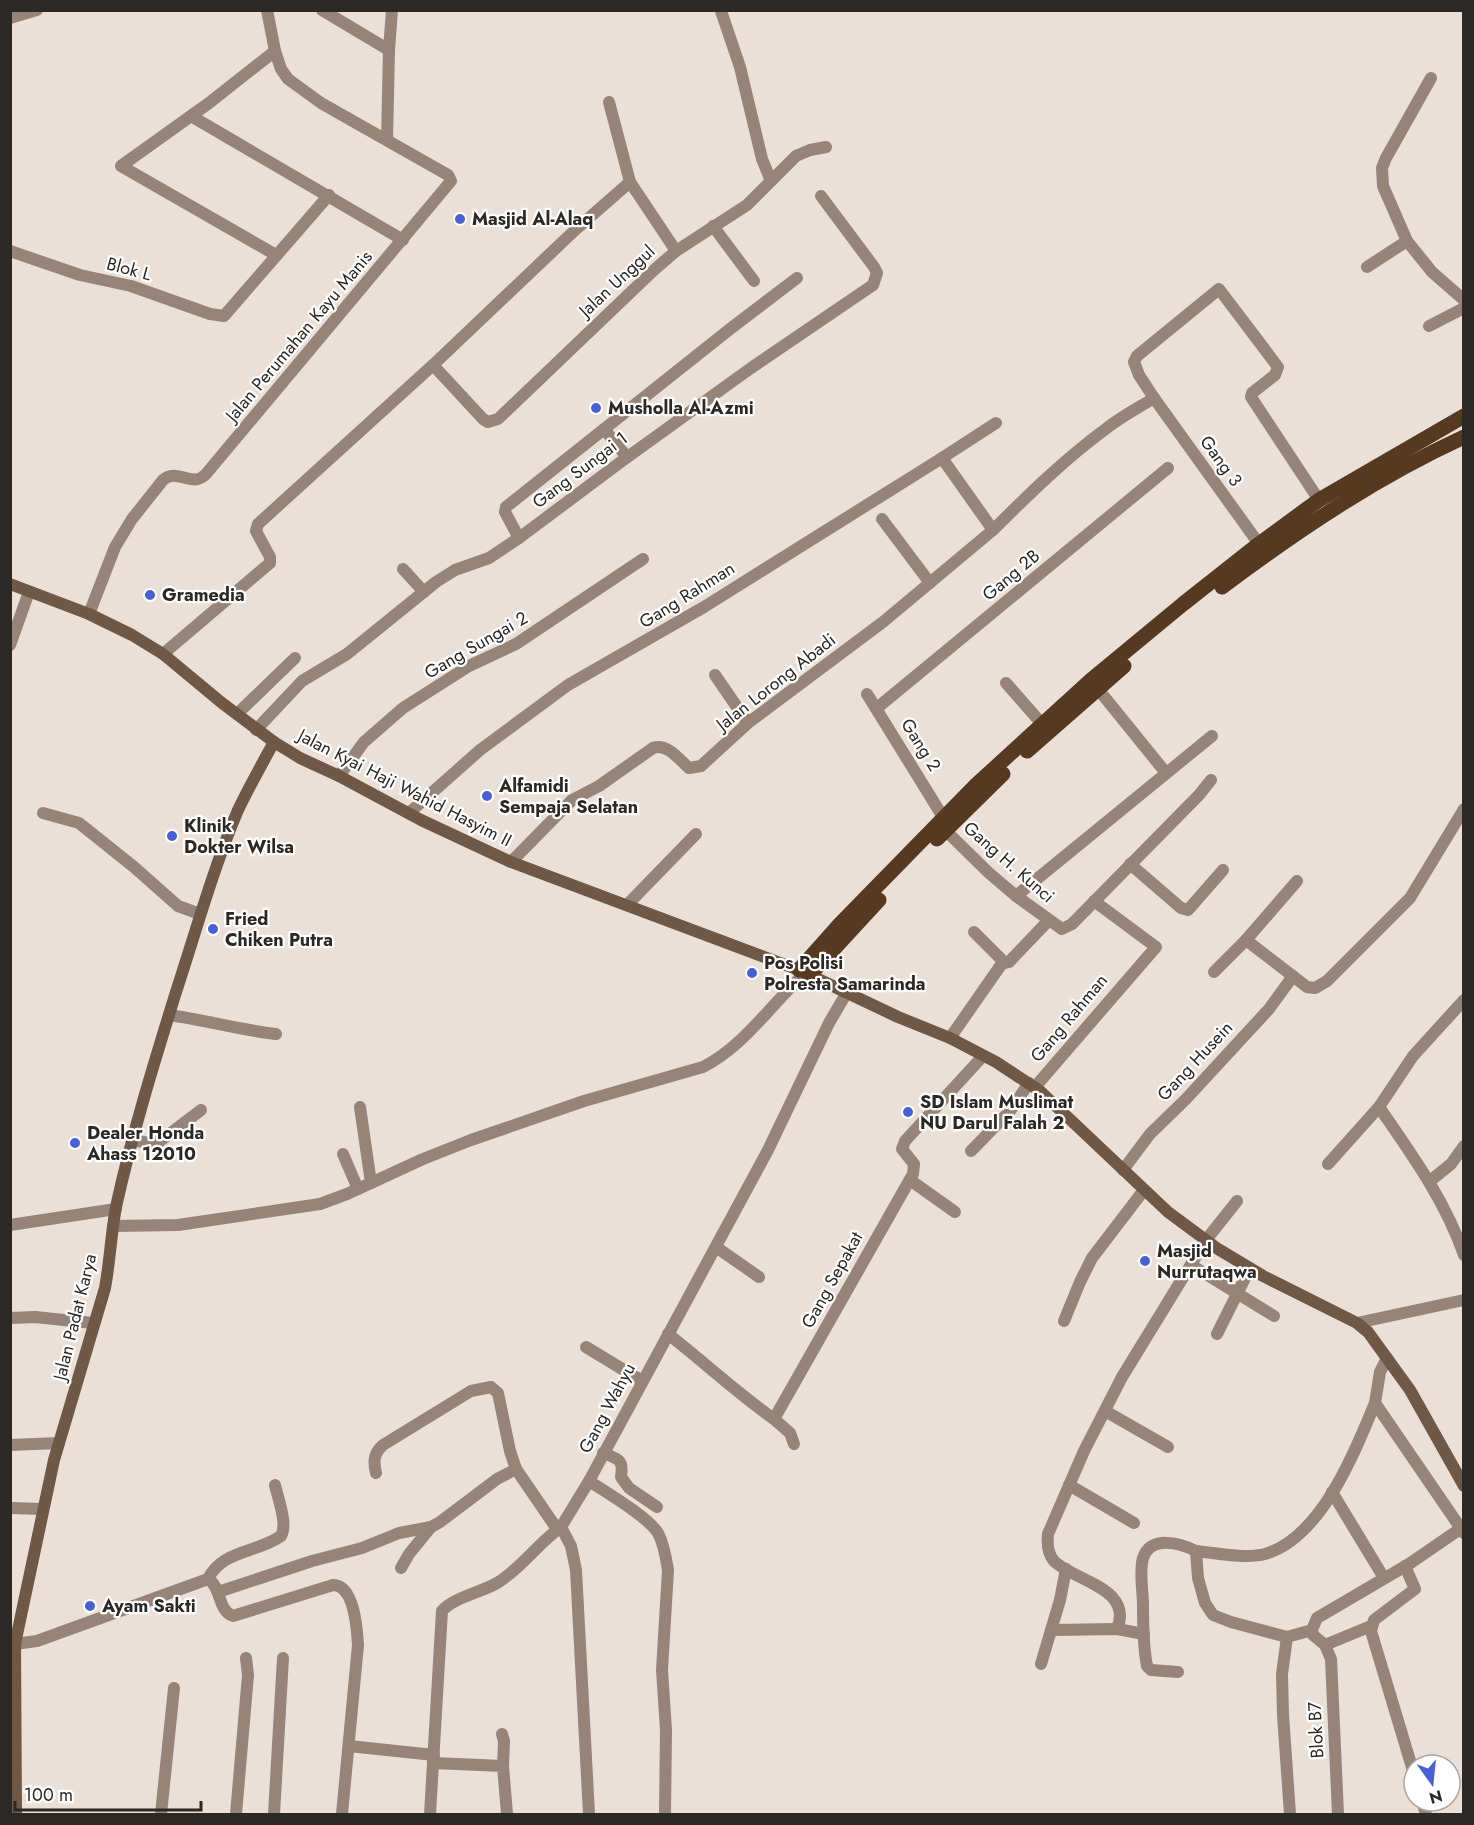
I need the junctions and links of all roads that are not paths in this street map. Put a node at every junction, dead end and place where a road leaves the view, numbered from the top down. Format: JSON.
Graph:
{"nodes":[{"id":1,"x":37,"y":10,"type":"edge"},
{"id":2,"x":267,"y":10,"type":"edge"},
{"id":3,"x":322,"y":10,"type":"edge"},
{"id":4,"x":392,"y":10,"type":"edge"},
{"id":5,"x":721,"y":11,"type":"edge"},
{"id":6,"x":10,"y":18,"type":"edge"},
{"id":7,"x":389,"y":50,"type":"junction"},
{"id":8,"x":275,"y":51,"type":"junction"},
{"id":9,"x":1431,"y":78,"type":"dead end"},
{"id":10,"x":609,"y":102,"type":"dead end"},
{"id":11,"x":191,"y":116,"type":"junction"},
{"id":12,"x":387,"y":140,"type":"junction"},
{"id":13,"x":826,"y":147,"type":"dead end"},
{"id":14,"x":771,"y":181,"type":"junction"},
{"id":15,"x":630,"y":182,"type":"junction"},
{"id":16,"x":329,"y":195,"type":"junction"},
{"id":17,"x":821,"y":196,"type":"dead end"},
{"id":18,"x":713,"y":226,"type":"junction"},
{"id":19,"x":403,"y":240,"type":"junction"},
{"id":20,"x":1407,"y":241,"type":"junction"},
{"id":21,"x":676,"y":251,"type":"junction"},
{"id":22,"x":16,"y":253,"type":"edge"},
{"id":23,"x":276,"y":255,"type":"junction"},
{"id":24,"x":1367,"y":267,"type":"dead end"},
{"id":25,"x":797,"y":278,"type":"dead end"},
{"id":26,"x":754,"y":281,"type":"dead end"},
{"id":27,"x":1464,"y":300,"type":"edge"},
{"id":28,"x":1464,"y":308,"type":"edge"},
{"id":29,"x":1429,"y":326,"type":"dead end"},
{"id":30,"x":433,"y":365,"type":"junction"},
{"id":31,"x":1154,"y":398,"type":"junction"},
{"id":32,"x":1464,"y":416,"type":"edge"},
{"id":33,"x":996,"y":423,"type":"dead end"},
{"id":34,"x":604,"y":429,"type":"junction"},
{"id":35,"x":1464,"y":436,"type":"edge"},
{"id":36,"x":627,"y":457,"type":"junction"},
{"id":37,"x":942,"y":459,"type":"junction"},
{"id":38,"x":1168,"y":468,"type":"dead end"},
{"id":39,"x":1319,"y":501,"type":"junction"},
{"id":40,"x":882,"y":519,"type":"dead end"},
{"id":41,"x":993,"y":530,"type":"junction"},
{"id":42,"x":519,"y":538,"type":"junction"},
{"id":43,"x":1259,"y":544,"type":"junction"},
{"id":44,"x":643,"y":560,"type":"dead end"},
{"id":45,"x":403,"y":569,"type":"dead end"},
{"id":46,"x":930,"y":583,"type":"junction"},
{"id":47,"x":10,"y":584,"type":"edge"},
{"id":48,"x":29,"y":592,"type":"junction"},
{"id":49,"x":424,"y":592,"type":"junction"},
{"id":50,"x":89,"y":614,"type":"junction"},
{"id":51,"x":10,"y":645,"type":"edge"},
{"id":52,"x":163,"y":654,"type":"junction"},
{"id":53,"x":295,"y":658,"type":"dead end"},
{"id":54,"x":715,"y":675,"type":"dead end"},
{"id":55,"x":1006,"y":683,"type":"dead end"},
{"id":56,"x":1098,"y":689,"type":"junction"},
{"id":57,"x":867,"y":693,"type":"dead end"},
{"id":58,"x":877,"y":708,"type":"junction"},
{"id":59,"x":237,"y":714,"type":"junction"},
{"id":60,"x":748,"y":723,"type":"junction"},
{"id":61,"x":1042,"y":724,"type":"junction"},
{"id":62,"x":256,"y":730,"type":"junction"},
{"id":63,"x":1212,"y":736,"type":"dead end"},
{"id":64,"x":274,"y":741,"type":"junction"},
{"id":65,"x":1166,"y":773,"type":"junction"},
{"id":66,"x":339,"y":776,"type":"junction"},
{"id":67,"x":1211,"y":780,"type":"dead end"},
{"id":68,"x":1464,"y":808,"type":"edge"},
{"id":69,"x":43,"y":813,"type":"dead end"},
{"id":70,"x":409,"y":813,"type":"junction"},
{"id":71,"x":942,"y":823,"type":"junction"},
{"id":72,"x":696,"y":834,"type":"dead end"},
{"id":73,"x":511,"y":861,"type":"junction"},
{"id":74,"x":1130,"y":864,"type":"junction"},
{"id":75,"x":1223,"y":870,"type":"dead end"},
{"id":76,"x":1297,"y":881,"type":"dead end"},
{"id":77,"x":1016,"y":896,"type":"junction"},
{"id":78,"x":1094,"y":902,"type":"junction"},
{"id":79,"x":627,"y":905,"type":"junction"},
{"id":80,"x":200,"y":914,"type":"junction"},
{"id":81,"x":1053,"y":923,"type":"junction"},
{"id":82,"x":974,"y":932,"type":"dead end"},
{"id":83,"x":1246,"y":940,"type":"junction"},
{"id":84,"x":1003,"y":962,"type":"junction"},
{"id":85,"x":1214,"y":972,"type":"dead end"},
{"id":86,"x":802,"y":975,"type":"junction"},
{"id":87,"x":1293,"y":976,"type":"junction"},
{"id":88,"x":846,"y":994,"type":"junction"},
{"id":89,"x":1464,"y":1000,"type":"edge"},
{"id":90,"x":169,"y":1015,"type":"junction"},
{"id":91,"x":276,"y":1034,"type":"dead end"},
{"id":92,"x":950,"y":1038,"type":"junction"},
{"id":93,"x":983,"y":1056,"type":"junction"},
{"id":94,"x":1032,"y":1085,"type":"junction"},
{"id":95,"x":360,"y":1107,"type":"dead end"},
{"id":96,"x":1379,"y":1107,"type":"junction"},
{"id":97,"x":201,"y":1110,"type":"dead end"},
{"id":98,"x":132,"y":1140,"type":"junction"},
{"id":99,"x":1464,"y":1146,"type":"edge"},
{"id":100,"x":971,"y":1151,"type":"dead end"},
{"id":101,"x":343,"y":1154,"type":"dead end"},
{"id":102,"x":1328,"y":1164,"type":"dead end"},
{"id":103,"x":1123,"y":1170,"type":"junction"},
{"id":104,"x":910,"y":1180,"type":"junction"},
{"id":105,"x":1430,"y":1181,"type":"junction"},
{"id":106,"x":371,"y":1183,"type":"junction"},
{"id":107,"x":358,"y":1189,"type":"junction"},
{"id":108,"x":1144,"y":1190,"type":"junction"},
{"id":109,"x":1237,"y":1201,"type":"dead end"},
{"id":110,"x":116,"y":1209,"type":"junction"},
{"id":111,"x":955,"y":1212,"type":"dead end"},
{"id":112,"x":10,"y":1224,"type":"edge"},
{"id":113,"x":113,"y":1226,"type":"junction"},
{"id":114,"x":1206,"y":1240,"type":"junction"},
{"id":115,"x":716,"y":1247,"type":"junction"},
{"id":116,"x":1464,"y":1255,"type":"edge"},
{"id":117,"x":1191,"y":1265,"type":"junction"},
{"id":118,"x":1250,"y":1268,"type":"junction"},
{"id":119,"x":759,"y":1277,"type":"dead end"},
{"id":120,"x":1238,"y":1294,"type":"junction"},
{"id":121,"x":1464,"y":1300,"type":"edge"},
{"id":122,"x":1274,"y":1316,"type":"dead end"},
{"id":123,"x":10,"y":1318,"type":"edge"},
{"id":124,"x":1064,"y":1321,"type":"dead end"},
{"id":125,"x":93,"y":1323,"type":"junction"},
{"id":126,"x":1357,"y":1323,"type":"junction"},
{"id":127,"x":668,"y":1334,"type":"junction"},
{"id":128,"x":1217,"y":1334,"type":"dead end"},
{"id":129,"x":586,"y":1347,"type":"dead end"},
{"id":130,"x":1387,"y":1358,"type":"junction"},
{"id":131,"x":642,"y":1381,"type":"junction"},
{"id":132,"x":1376,"y":1402,"type":"junction"},
{"id":133,"x":1105,"y":1411,"type":"junction"},
{"id":134,"x":774,"y":1419,"type":"junction"},
{"id":135,"x":59,"y":1443,"type":"junction"},
{"id":136,"x":794,"y":1444,"type":"dead end"},
{"id":137,"x":10,"y":1445,"type":"edge"},
{"id":138,"x":1168,"y":1447,"type":"dead end"},
{"id":139,"x":603,"y":1454,"type":"junction"},
{"id":140,"x":516,"y":1469,"type":"junction"},
{"id":141,"x":376,"y":1473,"type":"dead end"},
{"id":142,"x":589,"y":1481,"type":"junction"},
{"id":143,"x":275,"y":1485,"type":"dead end"},
{"id":144,"x":1069,"y":1485,"type":"junction"},
{"id":145,"x":1464,"y":1486,"type":"edge"},
{"id":146,"x":1332,"y":1492,"type":"junction"},
{"id":147,"x":657,"y":1507,"type":"dead end"},
{"id":148,"x":10,"y":1508,"type":"edge"},
{"id":149,"x":42,"y":1509,"type":"junction"},
{"id":150,"x":1134,"y":1524,"type":"dead end"},
{"id":151,"x":431,"y":1527,"type":"junction"},
{"id":152,"x":559,"y":1528,"type":"junction"},
{"id":153,"x":1462,"y":1531,"type":"edge"},
{"id":154,"x":1196,"y":1551,"type":"junction"},
{"id":155,"x":1405,"y":1566,"type":"junction"},
{"id":156,"x":400,"y":1568,"type":"dead end"},
{"id":157,"x":1066,"y":1569,"type":"junction"},
{"id":158,"x":1384,"y":1578,"type":"junction"},
{"id":159,"x":208,"y":1579,"type":"junction"},
{"id":160,"x":218,"y":1592,"type":"junction"},
{"id":161,"x":1371,"y":1626,"type":"junction"},
{"id":162,"x":1117,"y":1629,"type":"junction"},
{"id":163,"x":1051,"y":1630,"type":"junction"},
{"id":164,"x":1312,"y":1630,"type":"junction"},
{"id":165,"x":1144,"y":1634,"type":"junction"},
{"id":166,"x":1287,"y":1637,"type":"junction"},
{"id":167,"x":15,"y":1644,"type":"junction"},
{"id":168,"x":1325,"y":1646,"type":"junction"},
{"id":169,"x":246,"y":1658,"type":"dead end"},
{"id":170,"x":283,"y":1658,"type":"dead end"},
{"id":171,"x":1041,"y":1664,"type":"dead end"},
{"id":172,"x":1178,"y":1672,"type":"dead end"},
{"id":173,"x":12,"y":1680,"type":"edge"},
{"id":174,"x":174,"y":1688,"type":"dead end"},
{"id":175,"x":502,"y":1734,"type":"dead end"},
{"id":176,"x":349,"y":1746,"type":"junction"},
{"id":177,"x":1408,"y":1753,"type":"edge"},
{"id":178,"x":433,"y":1759,"type":"junction"},
{"id":179,"x":504,"y":1766,"type":"junction"},
{"id":180,"x":16,"y":1815,"type":"edge"},
{"id":181,"x":161,"y":1815,"type":"edge"},
{"id":182,"x":236,"y":1815,"type":"edge"},
{"id":183,"x":274,"y":1815,"type":"edge"},
{"id":184,"x":342,"y":1815,"type":"edge"},
{"id":185,"x":430,"y":1815,"type":"edge"},
{"id":186,"x":507,"y":1815,"type":"edge"},
{"id":187,"x":589,"y":1815,"type":"edge"},
{"id":188,"x":664,"y":1815,"type":"edge"},
{"id":189,"x":1290,"y":1815,"type":"edge"},
{"id":190,"x":1338,"y":1815,"type":"edge"}],
"edges":[{"from":1,"to":6,"type":"street"},
{"from":2,"to":8,"type":"street","name":"Jalan Perumahan Kayu Manis"},
{"from":3,"to":7,"type":"street"},
{"from":4,"to":7,"type":"street"},
{"from":5,"to":14,"type":"street"},
{"from":7,"to":12,"type":"street"},
{"from":8,"to":11,"type":"street"},
{"from":8,"to":12,"type":"street","name":"Jalan Perumahan Kayu Manis"},
{"from":9,"to":20,"type":"street"},
{"from":10,"to":15,"type":"street","name":"Jalan Unggul"},
{"from":11,"to":16,"type":"street"},
{"from":11,"to":23,"type":"street"},
{"from":12,"to":19,"type":"street","name":"Jalan Perumahan Kayu Manis"},
{"from":13,"to":14,"type":"street"},
{"from":14,"to":18,"type":"street"},
{"from":15,"to":21,"type":"street","name":"Jalan Unggul"},
{"from":15,"to":30,"type":"street"},
{"from":16,"to":19,"type":"street"},
{"from":16,"to":23,"type":"street"},
{"from":17,"to":36,"type":"street","name":"Gang Sungai 1"},
{"from":18,"to":21,"type":"street"},
{"from":18,"to":26,"type":"street"},
{"from":19,"to":50,"type":"street","name":"Jalan Perumahan Kayu Manis"},
{"from":20,"to":24,"type":"street"},
{"from":20,"to":27,"type":"street"},
{"from":21,"to":30,"type":"street","name":"Jalan Unggul"},
{"from":22,"to":23,"type":"street","name":"Blok L"},
{"from":25,"to":34,"type":"street"},
{"from":28,"to":29,"type":"street"},
{"from":30,"to":52,"type":"street"},
{"from":31,"to":39,"type":"street","name":"Gang 3"},
{"from":31,"to":41,"type":"street","name":"Jalan Lorong Abadi"},
{"from":31,"to":43,"type":"street","name":"Gang 3"},
{"from":32,"to":39,"type":"main road"},
{"from":33,"to":37,"type":"street","name":"Gang Rahman"},
{"from":34,"to":36,"type":"street"},
{"from":34,"to":42,"type":"street"},
{"from":35,"to":56,"type":"main road"},
{"from":36,"to":42,"type":"street","name":"Gang Sungai 1"},
{"from":37,"to":41,"type":"street"},
{"from":37,"to":70,"type":"street","name":"Gang Rahman"},
{"from":38,"to":58,"type":"street","name":"Gang 2B"},
{"from":39,"to":43,"type":"main road"},
{"from":40,"to":46,"type":"street"},
{"from":41,"to":46,"type":"street","name":"Jalan Lorong Abadi"},
{"from":42,"to":49,"type":"street","name":"Gang Sungai 1"},
{"from":43,"to":61,"type":"main road"},
{"from":44,"to":66,"type":"street","name":"Gang Sungai 2"},
{"from":45,"to":49,"type":"street"},
{"from":46,"to":60,"type":"street","name":"Jalan Lorong Abadi"},
{"from":47,"to":48,"type":"main road","name":"Jalan Kyai Haji Wahid Hasyim II"},
{"from":48,"to":50,"type":"main road","name":"Jalan Kyai Haji Wahid Hasyim II"},
{"from":48,"to":51,"type":"street"},
{"from":49,"to":62,"type":"street","name":"Gang Sungai 1"},
{"from":50,"to":52,"type":"main road","name":"Jalan Kyai Haji Wahid Hasyim II"},
{"from":52,"to":59,"type":"main road","name":"Jalan Kyai Haji Wahid Hasyim II"},
{"from":53,"to":59,"type":"street"},
{"from":54,"to":60,"type":"street"},
{"from":55,"to":61,"type":"street"},
{"from":56,"to":65,"type":"street"},
{"from":56,"to":71,"type":"main road"},
{"from":57,"to":58,"type":"street","name":"Gang 2"},
{"from":58,"to":71,"type":"street","name":"Gang 2"},
{"from":59,"to":62,"type":"main road","name":"Jalan Kyai Haji Wahid Hasyim II"},
{"from":60,"to":73,"type":"street","name":"Jalan Lorong Abadi"},
{"from":61,"to":71,"type":"main road"},
{"from":62,"to":64,"type":"main road","name":"Jalan Kyai Haji Wahid Hasyim II"},
{"from":63,"to":65,"type":"street"},
{"from":64,"to":66,"type":"main road","name":"Jalan Kyai Haji Wahid Hasyim II"},
{"from":64,"to":80,"type":"main road","name":"Jalan Padat Karya"},
{"from":65,"to":77,"type":"street"},
{"from":66,"to":70,"type":"main road","name":"Jalan Kyai Haji Wahid Hasyim II"},
{"from":67,"to":74,"type":"street"},
{"from":68,"to":87,"type":"street"},
{"from":69,"to":80,"type":"street"},
{"from":70,"to":73,"type":"main road","name":"Jalan Kyai Haji Wahid Hasyim II"},
{"from":71,"to":77,"type":"street","name":"Gang H. Kunci"},
{"from":71,"to":86,"type":"main road"},
{"from":72,"to":79,"type":"street"},
{"from":73,"to":79,"type":"main road","name":"Jalan Kyai Haji Wahid Hasyim II"},
{"from":74,"to":75,"type":"street"},
{"from":74,"to":78,"type":"street"},
{"from":76,"to":83,"type":"street"},
{"from":77,"to":81,"type":"street","name":"Gang H. Kunci"},
{"from":78,"to":81,"type":"street"},
{"from":78,"to":94,"type":"street","name":"Gang Rahman"},
{"from":79,"to":86,"type":"main road","name":"Jalan Kyai Haji Wahid Hasyim II"},
{"from":80,"to":90,"type":"main road","name":"Jalan Padat Karya"},
{"from":81,"to":84,"type":"street"},
{"from":82,"to":84,"type":"street"},
{"from":83,"to":85,"type":"street"},
{"from":83,"to":87,"type":"street"},
{"from":84,"to":92,"type":"street"},
{"from":86,"to":88,"type":"main road","name":"Jalan Kyai Haji Wahid Hasyim II"},
{"from":86,"to":106,"type":"street"},
{"from":87,"to":103,"type":"street","name":"Gang Husein"},
{"from":88,"to":92,"type":"main road","name":"Jalan Kyai Haji Wahid Hasyim II"},
{"from":88,"to":115,"type":"street","name":"Gang Wahyu"},
{"from":89,"to":96,"type":"street"},
{"from":90,"to":91,"type":"street"},
{"from":90,"to":98,"type":"main road","name":"Jalan Padat Karya"},
{"from":92,"to":93,"type":"main road","name":"Jalan Kyai Haji Wahid Hasyim II"},
{"from":93,"to":94,"type":"main road","name":"Jalan Kyai Haji Wahid Hasyim II"},
{"from":93,"to":104,"type":"street"},
{"from":94,"to":100,"type":"street","name":"Gang Rahman"},
{"from":94,"to":103,"type":"main road","name":"Jalan Kyai Haji Wahid Hasyim II"},
{"from":95,"to":106,"type":"street"},
{"from":96,"to":102,"type":"street"},
{"from":96,"to":105,"type":"street"},
{"from":97,"to":98,"type":"street"},
{"from":98,"to":110,"type":"main road","name":"Jalan Padat Karya"},
{"from":99,"to":105,"type":"street"},
{"from":101,"to":107,"type":"street"},
{"from":103,"to":108,"type":"main road","name":"Jalan Kyai Haji Wahid Hasyim II"},
{"from":104,"to":111,"type":"street"},
{"from":104,"to":134,"type":"street","name":"Gang Sepakat"},
{"from":105,"to":116,"type":"street"},
{"from":106,"to":107,"type":"street"},
{"from":107,"to":113,"type":"street"},
{"from":108,"to":114,"type":"main road","name":"Jalan Kyai Haji Wahid Hasyim II"},
{"from":108,"to":124,"type":"street"},
{"from":109,"to":114,"type":"street"},
{"from":110,"to":112,"type":"street"},
{"from":110,"to":113,"type":"main road","name":"Jalan Padat Karya"},
{"from":113,"to":125,"type":"main road","name":"Jalan Padat Karya"},
{"from":114,"to":117,"type":"street"},
{"from":114,"to":118,"type":"main road","name":"Jalan Kyai Haji Wahid Hasyim II"},
{"from":115,"to":119,"type":"street"},
{"from":115,"to":127,"type":"street","name":"Gang Wahyu"},
{"from":117,"to":120,"type":"street"},
{"from":117,"to":133,"type":"street"},
{"from":118,"to":120,"type":"street"},
{"from":118,"to":126,"type":"main road","name":"Jalan Kyai Haji Wahid Hasyim II"},
{"from":120,"to":122,"type":"street"},
{"from":120,"to":128,"type":"street"},
{"from":121,"to":126,"type":"street"},
{"from":123,"to":125,"type":"street"},
{"from":125,"to":135,"type":"main road","name":"Jalan Padat Karya"},
{"from":126,"to":130,"type":"main road","name":"Jalan Kyai Haji Wahid Hasyim II"},
{"from":127,"to":131,"type":"street","name":"Gang Wahyu"},
{"from":127,"to":134,"type":"street"},
{"from":129,"to":131,"type":"street"},
{"from":130,"to":132,"type":"street"},
{"from":130,"to":145,"type":"main road","name":"Jalan Kyai Haji Wahid Hasyim II"},
{"from":131,"to":139,"type":"street","name":"Gang Wahyu"},
{"from":132,"to":146,"type":"street"},
{"from":132,"to":153,"type":"street"},
{"from":133,"to":138,"type":"street"},
{"from":133,"to":144,"type":"street"},
{"from":134,"to":136,"type":"street"},
{"from":135,"to":137,"type":"street"},
{"from":135,"to":149,"type":"main road","name":"Jalan Padat Karya"},
{"from":139,"to":142,"type":"street","name":"Gang Wahyu"},
{"from":139,"to":147,"type":"street"},
{"from":140,"to":141,"type":"street"},
{"from":140,"to":151,"type":"street"},
{"from":140,"to":152,"type":"street"},
{"from":142,"to":152,"type":"street","name":"Gang Wahyu"},
{"from":142,"to":188,"type":"street"},
{"from":143,"to":159,"type":"street"},
{"from":144,"to":150,"type":"street"},
{"from":144,"to":157,"type":"street"},
{"from":146,"to":154,"type":"street"},
{"from":146,"to":158,"type":"street"},
{"from":148,"to":149,"type":"street"},
{"from":149,"to":167,"type":"main road","name":"Jalan Padat Karya"},
{"from":151,"to":156,"type":"street"},
{"from":151,"to":160,"type":"street"},
{"from":152,"to":178,"type":"street","name":"Gang Wahyu"},
{"from":152,"to":187,"type":"street"},
{"from":153,"to":155,"type":"street"},
{"from":154,"to":165,"type":"street"},
{"from":154,"to":166,"type":"street"},
{"from":155,"to":158,"type":"street"},
{"from":155,"to":161,"type":"street"},
{"from":157,"to":162,"type":"street"},
{"from":157,"to":163,"type":"street"},
{"from":158,"to":164,"type":"street"},
{"from":159,"to":160,"type":"street"},
{"from":159,"to":167,"type":"street"},
{"from":160,"to":176,"type":"street"},
{"from":161,"to":168,"type":"street"},
{"from":161,"to":177,"type":"street"},
{"from":162,"to":163,"type":"street"},
{"from":162,"to":165,"type":"street"},
{"from":163,"to":171,"type":"street"},
{"from":164,"to":166,"type":"street"},
{"from":164,"to":168,"type":"street"},
{"from":165,"to":172,"type":"street"},
{"from":166,"to":189,"type":"street"},
{"from":167,"to":173,"type":"main road","name":"Jalan Padat Karya"},
{"from":168,"to":190,"type":"street","name":"Blok B7"},
{"from":169,"to":182,"type":"street"},
{"from":170,"to":183,"type":"street"},
{"from":173,"to":180,"type":"main road","name":"Jalan Padat Karya"},
{"from":174,"to":181,"type":"street"},
{"from":175,"to":179,"type":"street"},
{"from":176,"to":178,"type":"street"},
{"from":176,"to":184,"type":"street"},
{"from":178,"to":179,"type":"street"},
{"from":178,"to":185,"type":"street","name":"Gang Wahyu"},
{"from":179,"to":186,"type":"street"}]}
